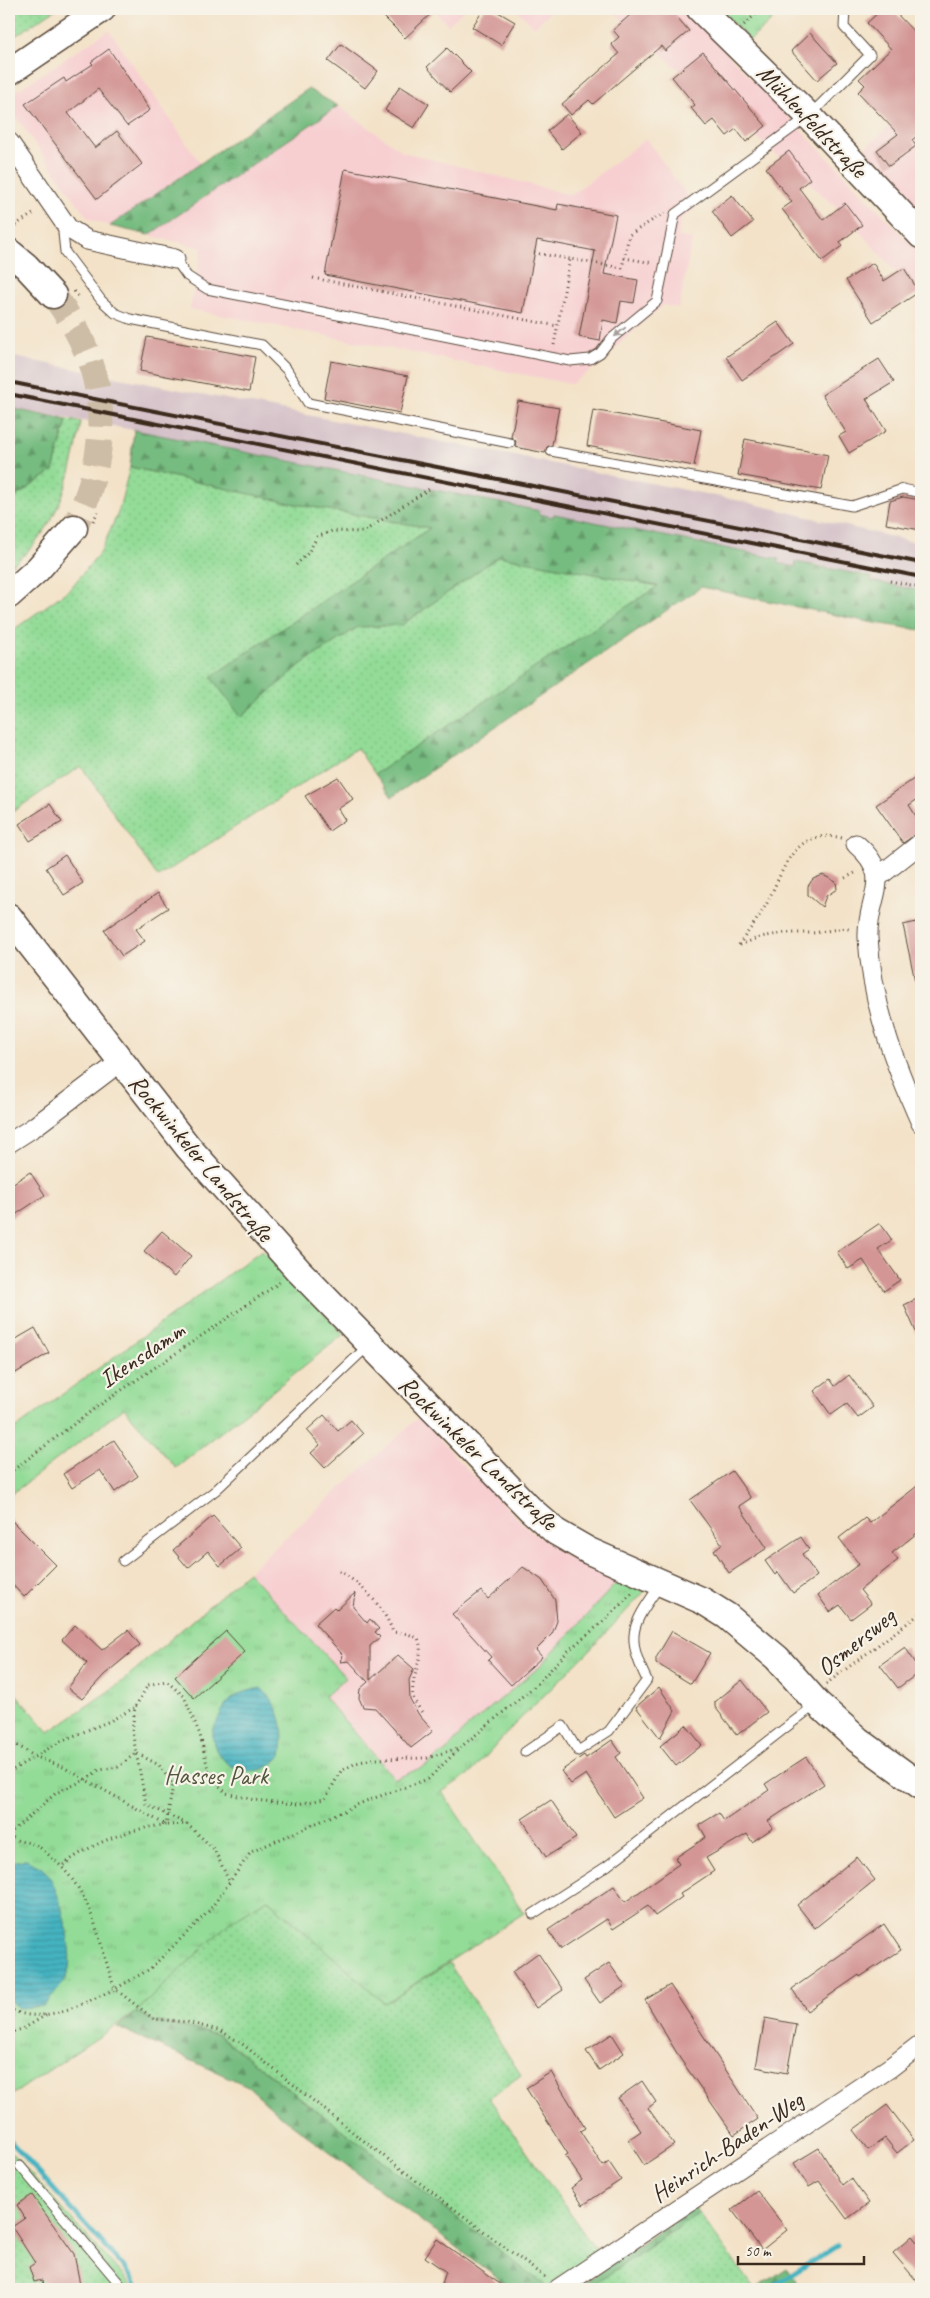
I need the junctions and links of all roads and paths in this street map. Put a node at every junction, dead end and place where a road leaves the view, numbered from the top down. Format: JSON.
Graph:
{"nodes":[{"id":1,"x":102,"y":9,"type":"edge"},
{"id":2,"x":700,"y":9,"type":"edge"},
{"id":3,"x":846,"y":9,"type":"edge"},
{"id":4,"x":9,"y":72,"type":"edge"},
{"id":5,"x":809,"y":116,"type":"junction"},
{"id":6,"x":11,"y":148,"type":"edge"},
{"id":7,"x":50,"y":202,"type":"junction"},
{"id":8,"x":674,"y":214,"type":"junction"},
{"id":9,"x":68,"y":228,"type":"junction"},
{"id":10,"x":921,"y":235,"type":"edge"},
{"id":11,"x":10,"y":240,"type":"edge"},
{"id":12,"x":534,"y":253,"type":"dead end"},
{"id":13,"x":624,"y":258,"type":"junction"},
{"id":14,"x":175,"y":259,"type":"joint"},
{"id":15,"x":570,"y":259,"type":"junction"},
{"id":16,"x":665,"y":266,"type":"junction"},
{"id":17,"x":313,"y":278,"type":"dead end"},
{"id":18,"x":53,"y":295,"type":"tunnel mouth"},
{"id":19,"x":472,"y":303,"type":"dead end"},
{"id":20,"x":471,"y":309,"type":"junction"},
{"id":21,"x":557,"y":326,"type":"junction"},
{"id":22,"x":551,"y":357,"type":"junction"},
{"id":23,"x":510,"y":443,"type":"dead end"},
{"id":24,"x":551,"y":450,"type":"dead end"},
{"id":25,"x":429,"y":489,"type":"dead end"},
{"id":26,"x":921,"y":493,"type":"edge"},
{"id":27,"x":74,"y":528,"type":"tunnel mouth"},
{"id":28,"x":296,"y":565,"type":"dead end"},
{"id":29,"x":890,"y":581,"type":"dead end"},
{"id":30,"x":921,"y":587,"type":"edge"},
{"id":31,"x":9,"y":595,"type":"edge"},
{"id":32,"x":921,"y":843,"type":"edge"},
{"id":33,"x":856,"y":844,"type":"joint"},
{"id":34,"x":878,"y":877,"type":"junction"},
{"id":35,"x":9,"y":917,"type":"edge"},
{"id":36,"x":868,"y":935,"type":"junction"},
{"id":37,"x":120,"y":1062,"type":"junction"},
{"id":38,"x":921,"y":1123,"type":"edge"},
{"id":39,"x":9,"y":1143,"type":"edge"},
{"id":40,"x":298,"y":1270,"type":"junction"},
{"id":41,"x":369,"y":1345,"type":"junction"},
{"id":42,"x":9,"y":1473,"type":"edge"},
{"id":43,"x":123,"y":1561,"type":"dead end"},
{"id":44,"x":339,"y":1571,"type":"dead end"},
{"id":45,"x":654,"y":1579,"type":"junction"},
{"id":46,"x":921,"y":1612,"type":"edge"},
{"id":47,"x":817,"y":1703,"type":"junction"},
{"id":48,"x":135,"y":1707,"type":"junction"},
{"id":49,"x":423,"y":1714,"type":"dead end"},
{"id":50,"x":9,"y":1740,"type":"edge"},
{"id":51,"x":461,"y":1747,"type":"junction"},
{"id":52,"x":524,"y":1752,"type":"dead end"},
{"id":53,"x":136,"y":1753,"type":"junction"},
{"id":54,"x":34,"y":1756,"type":"junction"},
{"id":55,"x":9,"y":1772,"type":"edge"},
{"id":56,"x":85,"y":1780,"type":"junction"},
{"id":57,"x":921,"y":1786,"type":"edge"},
{"id":58,"x":168,"y":1816,"type":"junction"},
{"id":59,"x":187,"y":1824,"type":"junction"},
{"id":60,"x":166,"y":1825,"type":"junction"},
{"id":61,"x":9,"y":1834,"type":"edge"},
{"id":62,"x":61,"y":1867,"type":"junction"},
{"id":63,"x":229,"y":1881,"type":"junction"},
{"id":64,"x":533,"y":1914,"type":"dead end"},
{"id":65,"x":116,"y":1989,"type":"junction"},
{"id":66,"x":9,"y":2008,"type":"edge"},
{"id":67,"x":47,"y":2015,"type":"junction"},
{"id":68,"x":9,"y":2032,"type":"edge"},
{"id":69,"x":921,"y":2044,"type":"edge"},
{"id":70,"x":20,"y":2166,"type":"dead end"},
{"id":71,"x":124,"y":2289,"type":"edge"},
{"id":72,"x":559,"y":2289,"type":"edge"}],
"edges":[{"from":1,"to":4,"type":"main road"},
{"from":2,"to":5,"type":"main road","name":"Mühlenfeldstraße"},
{"from":3,"to":5,"type":"lane"},
{"from":5,"to":8,"type":"lane"},
{"from":5,"to":10,"type":"main road","name":"Mühlenfeldstraße"},
{"from":6,"to":7,"type":"street"},
{"from":7,"to":9,"type":"street"},
{"from":7,"to":11,"type":"path"},
{"from":8,"to":13,"type":"path"},
{"from":8,"to":16,"type":"lane"},
{"from":9,"to":14,"type":"street"},
{"from":9,"to":23,"type":"lane"},
{"from":11,"to":18,"type":"main road"},
{"from":12,"to":15,"type":"path"},
{"from":13,"to":15,"type":"path"},
{"from":13,"to":16,"type":"path"},
{"from":14,"to":22,"type":"lane"},
{"from":15,"to":21,"type":"path"},
{"from":16,"to":22,"type":"lane","one_way":true},
{"from":17,"to":20,"type":"path"},
{"from":19,"to":20,"type":"path"},
{"from":20,"to":21,"type":"path"},
{"from":21,"to":22,"type":"path"},
{"from":24,"to":26,"type":"lane"},
{"from":25,"to":28,"type":"path"},
{"from":27,"to":31,"type":"main road"},
{"from":29,"to":30,"type":"path"},
{"from":32,"to":34,"type":"street"},
{"from":33,"to":34,"type":"street"},
{"from":33,"to":36,"type":"path"},
{"from":34,"to":36,"type":"street"},
{"from":35,"to":37,"type":"main road","name":"Rockwinkeler Landstraße"},
{"from":36,"to":38,"type":"street"},
{"from":37,"to":39,"type":"street","name":"Rockwinkeler Landstraße"},
{"from":37,"to":40,"type":"main road","name":"Rockwinkeler Landstraße"},
{"from":40,"to":41,"type":"main road","name":"Rockwinkeler Landstraße"},
{"from":40,"to":42,"type":"path","name":"Ikensdamm"},
{"from":41,"to":43,"type":"lane"},
{"from":41,"to":45,"type":"main road","name":"Rockwinkeler Landstraße"},
{"from":44,"to":49,"type":"path"},
{"from":45,"to":47,"type":"main road","name":"Rockwinkeler Landstraße"},
{"from":45,"to":51,"type":"path"},
{"from":45,"to":52,"type":"lane"},
{"from":46,"to":47,"type":"path","name":"Osmersweg"},
{"from":47,"to":57,"type":"main road","name":"Rockwinkeler Landstraße"},
{"from":47,"to":64,"type":"lane"},
{"from":48,"to":51,"type":"path"},
{"from":48,"to":53,"type":"path"},
{"from":48,"to":54,"type":"path"},
{"from":50,"to":54,"type":"path"},
{"from":51,"to":63,"type":"path"},
{"from":53,"to":56,"type":"path"},
{"from":53,"to":58,"type":"path"},
{"from":53,"to":58,"type":"path"},
{"from":54,"to":55,"type":"path"},
{"from":54,"to":56,"type":"path"},
{"from":56,"to":60,"type":"path"},
{"from":56,"to":61,"type":"path"},
{"from":58,"to":59,"type":"path"},
{"from":58,"to":60,"type":"path"},
{"from":59,"to":60,"type":"path"},
{"from":59,"to":63,"type":"path"},
{"from":60,"to":62,"type":"path"},
{"from":61,"to":62,"type":"path"},
{"from":62,"to":65,"type":"path"},
{"from":63,"to":65,"type":"path"},
{"from":65,"to":67,"type":"path"},
{"from":65,"to":72,"type":"path"},
{"from":66,"to":67,"type":"path"},
{"from":67,"to":68,"type":"path"},
{"from":69,"to":72,"type":"street","name":"Heinrich-Baden-Weg"},
{"from":70,"to":71,"type":"lane"}]}
